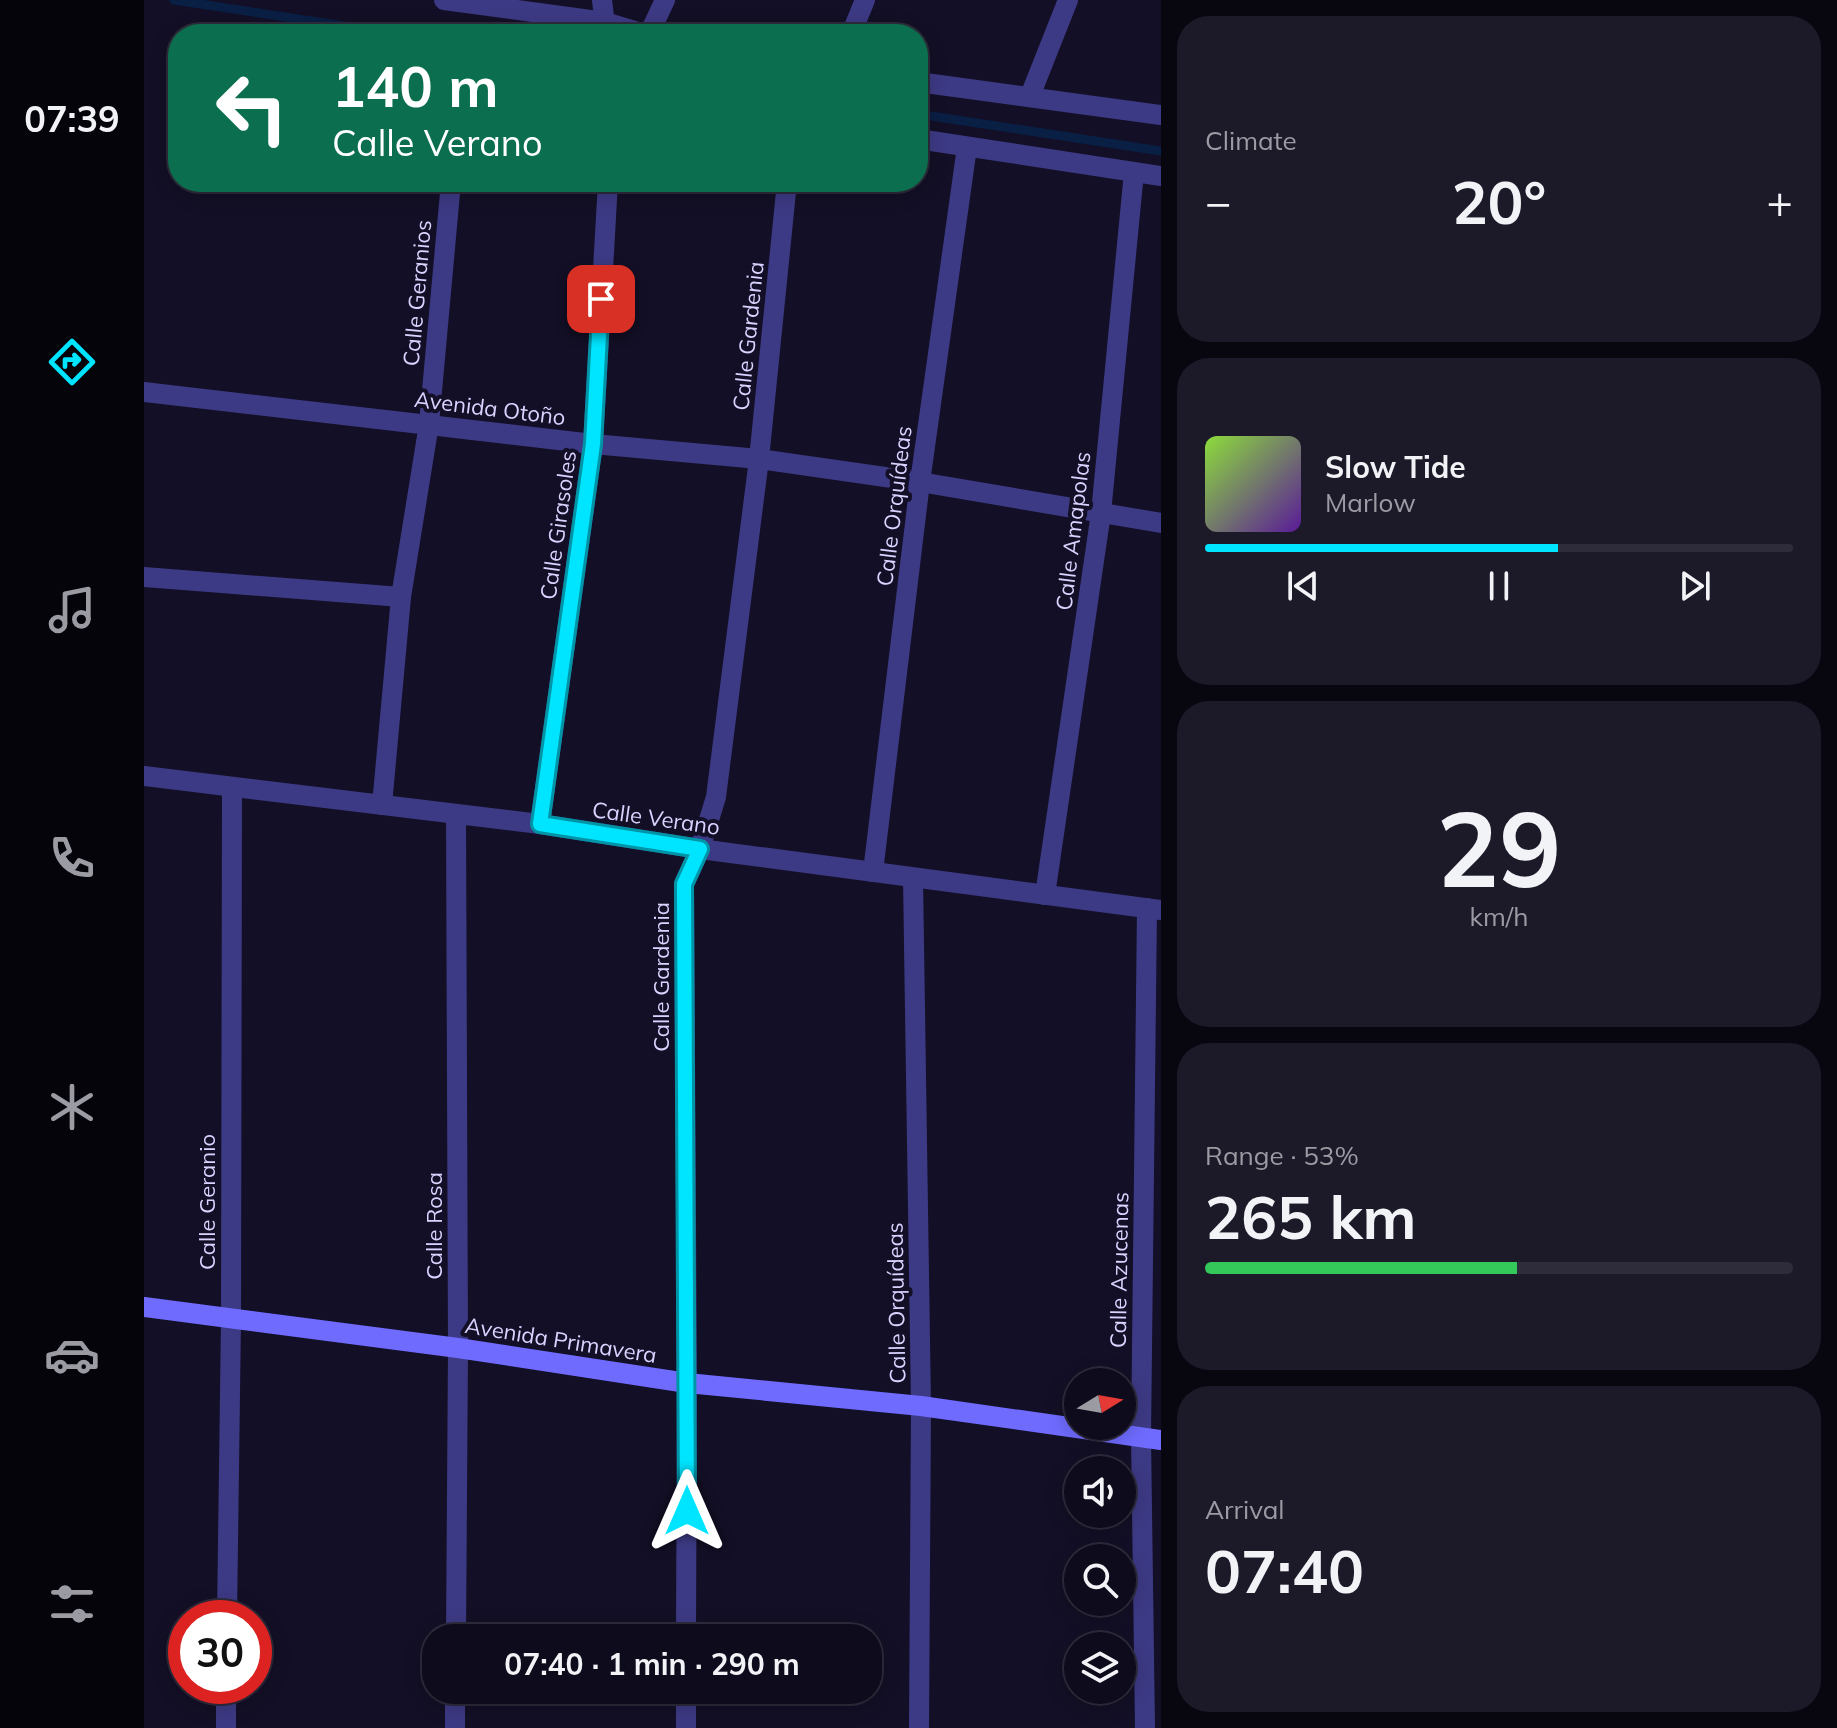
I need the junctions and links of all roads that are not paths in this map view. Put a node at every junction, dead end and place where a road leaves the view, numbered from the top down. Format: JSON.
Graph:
{"nodes":[{"id":1,"x":444,"y":0,"type":"edge"},
{"id":2,"x":602,"y":0,"type":"edge"},
{"id":3,"x":665,"y":0,"type":"edge"},
{"id":4,"x":865,"y":0,"type":"edge"},
{"id":5,"x":1068,"y":0,"type":"edge"},
{"id":6,"x":583,"y":24,"type":"edge"},
{"id":7,"x":605,"y":24,"type":"edge"},
{"id":8,"x":652,"y":24,"type":"edge"},
{"id":9,"x":855,"y":24,"type":"edge"},
{"id":10,"x":928,"y":83,"type":"edge"},
{"id":11,"x":1030,"y":96,"type":"junction"},
{"id":12,"x":1161,"y":115,"type":"edge"},
{"id":13,"x":928,"y":141,"type":"edge"},
{"id":14,"x":967,"y":147,"type":"junction"},
{"id":15,"x":1134,"y":172,"type":"junction"},
{"id":16,"x":1161,"y":176,"type":"edge"},
{"id":17,"x":450,"y":192,"type":"edge"},
{"id":18,"x":607,"y":192,"type":"edge"},
{"id":19,"x":786,"y":192,"type":"edge"},
{"id":20,"x":144,"y":392,"type":"edge"},
{"id":21,"x":429,"y":424,"type":"junction"},
{"id":22,"x":593,"y":444,"type":"junction"},
{"id":23,"x":759,"y":459,"type":"junction"},
{"id":24,"x":920,"y":482,"type":"junction"},
{"id":25,"x":1101,"y":513,"type":"junction"},
{"id":26,"x":1161,"y":523,"type":"edge"},
{"id":27,"x":144,"y":577,"type":"edge"},
{"id":28,"x":401,"y":597,"type":"junction"},
{"id":29,"x":144,"y":776,"type":"edge"},
{"id":30,"x":232,"y":787,"type":"junction"},
{"id":31,"x":382,"y":805,"type":"junction"},
{"id":32,"x":456,"y":814,"type":"junction"},
{"id":33,"x":540,"y":824,"type":"junction"},
{"id":34,"x":700,"y":849,"type":"junction"},
{"id":35,"x":873,"y":872,"type":"junction"},
{"id":36,"x":913,"y":878,"type":"junction"},
{"id":37,"x":1045,"y":895,"type":"junction"},
{"id":38,"x":1154,"y":909,"type":"edge"},
{"id":39,"x":144,"y":1307,"type":"edge"},
{"id":40,"x":231,"y":1319,"type":"junction"},
{"id":41,"x":458,"y":1348,"type":"junction"},
{"id":42,"x":687,"y":1383,"type":"junction"},
{"id":43,"x":921,"y":1406,"type":"junction"},
{"id":44,"x":1151,"y":1439,"type":"edge"},
{"id":45,"x":227,"y":1600,"type":"edge"},
{"id":46,"x":456,"y":1624,"type":"edge"},
{"id":47,"x":686,"y":1624,"type":"edge"},
{"id":48,"x":226,"y":1704,"type":"edge"},
{"id":49,"x":455,"y":1704,"type":"edge"},
{"id":50,"x":686,"y":1704,"type":"edge"},
{"id":51,"x":226,"y":1728,"type":"edge"},
{"id":52,"x":455,"y":1728,"type":"edge"},
{"id":53,"x":686,"y":1728,"type":"edge"},
{"id":54,"x":919,"y":1728,"type":"edge"},
{"id":55,"x":1145,"y":1728,"type":"edge"}],
"edges":[{"from":1,"to":6,"type":"street"},
{"from":2,"to":7,"type":"street"},
{"from":3,"to":8,"type":"street"},
{"from":4,"to":9,"type":"street"},
{"from":5,"to":11,"type":"street"},
{"from":10,"to":11,"type":"street"},
{"from":11,"to":12,"type":"street"},
{"from":13,"to":14,"type":"street"},
{"from":14,"to":15,"type":"street"},
{"from":14,"to":24,"type":"street","name":"Calle Orquídeas"},
{"from":15,"to":16,"type":"street"},
{"from":15,"to":25,"type":"street","name":"Calle Amapolas"},
{"from":17,"to":21,"type":"street","name":"Calle Geranios"},
{"from":18,"to":22,"type":"street","name":"Calle Girasoles"},
{"from":19,"to":23,"type":"street","name":"Calle Gardenia"},
{"from":20,"to":21,"type":"street","name":"Avenida Otoño"},
{"from":21,"to":22,"type":"street","name":"Avenida Otoño"},
{"from":21,"to":28,"type":"street","name":"Calle Geranios"},
{"from":22,"to":23,"type":"street","name":"Avenida Otoño"},
{"from":22,"to":33,"type":"street","name":"Calle Girasoles"},
{"from":23,"to":24,"type":"street","name":"Avenida Otoño"},
{"from":23,"to":34,"type":"street","name":"Calle Gardenia"},
{"from":24,"to":25,"type":"street","name":"Avenida Otoño"},
{"from":24,"to":35,"type":"street","name":"Calle Orquídeas"},
{"from":25,"to":26,"type":"street","name":"Avenida Otoño"},
{"from":25,"to":37,"type":"street","name":"Calle Amapolas"},
{"from":27,"to":28,"type":"street"},
{"from":28,"to":31,"type":"street","name":"Calle Geranios"},
{"from":29,"to":30,"type":"street","name":"Calle Verano"},
{"from":30,"to":31,"type":"street","name":"Calle Verano"},
{"from":30,"to":40,"type":"street","name":"Calle Geranio"},
{"from":31,"to":32,"type":"street","name":"Calle Verano"},
{"from":32,"to":33,"type":"street","name":"Calle Verano"},
{"from":32,"to":41,"type":"street","name":"Calle Rosa"},
{"from":33,"to":34,"type":"street","name":"Calle Verano"},
{"from":34,"to":35,"type":"street","name":"Calle Verano"},
{"from":34,"to":42,"type":"street","name":"Calle Gardenia"},
{"from":35,"to":36,"type":"street","name":"Calle Verano"},
{"from":36,"to":37,"type":"street","name":"Calle Verano"},
{"from":36,"to":43,"type":"street","name":"Calle Orquídeas"},
{"from":37,"to":38,"type":"street","name":"Calle Verano"},
{"from":38,"to":44,"type":"street","name":"Calle Azucenas"},
{"from":39,"to":40,"type":"street","name":"Avenida Primavera"},
{"from":40,"to":41,"type":"street","name":"Avenida Primavera"},
{"from":40,"to":45,"type":"street","name":"Calle Geranio"},
{"from":41,"to":42,"type":"street","name":"Avenida Primavera"},
{"from":41,"to":46,"type":"street","name":"Calle Rosa"},
{"from":42,"to":43,"type":"street","name":"Avenida Primavera"},
{"from":42,"to":47,"type":"street","name":"Calle Gardenia"},
{"from":43,"to":44,"type":"street","name":"Avenida Primavera"},
{"from":43,"to":54,"type":"street","name":"Calle Orquídeas"},
{"from":44,"to":55,"type":"street","name":"Calle Azucenas"},
{"from":48,"to":51,"type":"street"},
{"from":49,"to":52,"type":"street"},
{"from":50,"to":53,"type":"street"}]}
